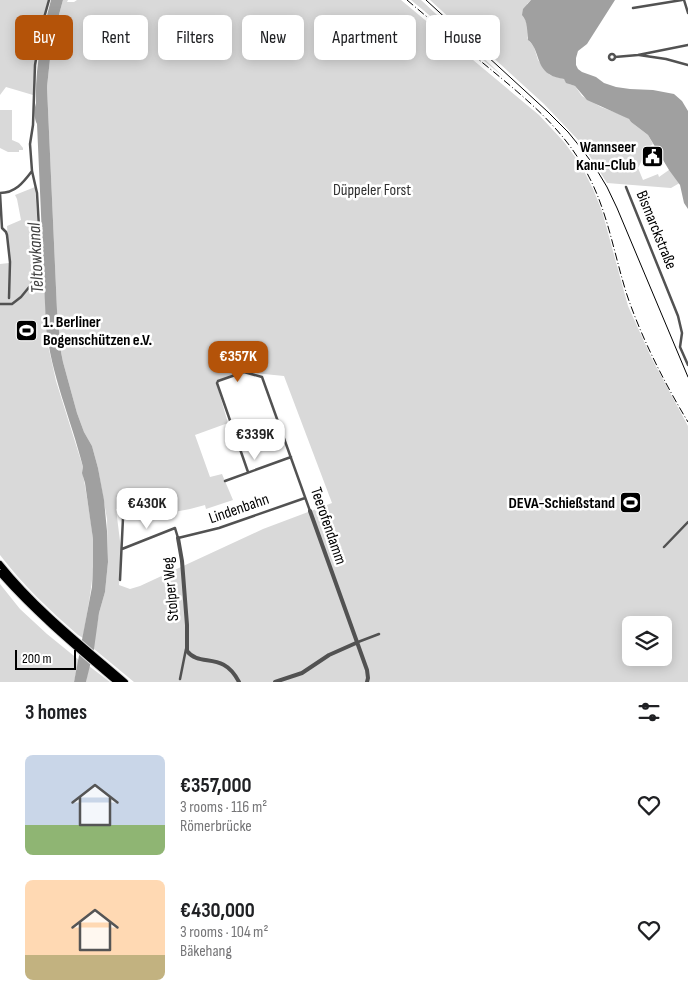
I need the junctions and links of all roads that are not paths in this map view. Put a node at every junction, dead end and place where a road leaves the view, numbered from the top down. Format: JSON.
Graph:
{"nodes":[{"id":1,"x":49,"y":0,"type":"edge"},
{"id":2,"x":652,"y":0,"type":"edge"},
{"id":3,"x":683,"y":0,"type":"edge"},
{"id":4,"x":653,"y":5,"type":"junction"},
{"id":5,"x":633,"y":8,"type":"dead end"},
{"id":6,"x":688,"y":13,"type":"edge"},
{"id":7,"x":688,"y":45,"type":"edge"},
{"id":8,"x":638,"y":55,"type":"junction"},
{"id":9,"x":615,"y":57,"type":"dead end"},
{"id":10,"x":688,"y":65,"type":"edge"},
{"id":11,"x":32,"y":171,"type":"junction"},
{"id":12,"x":626,"y":187,"type":"dead end"},
{"id":13,"x":10,"y":298,"type":"dead end"},
{"id":14,"x":0,"y":304,"type":"edge"},
{"id":15,"x":688,"y":365,"type":"edge"},
{"id":16,"x":291,"y":457,"type":"junction"},
{"id":17,"x":248,"y":472,"type":"junction"},
{"id":18,"x":225,"y":481,"type":"dead end"},
{"id":19,"x":305,"y":498,"type":"junction"},
{"id":20,"x":310,"y":511,"type":"joint"},
{"id":21,"x":125,"y":517,"type":"dead end"},
{"id":22,"x":688,"y":522,"type":"edge"},
{"id":23,"x":178,"y":538,"type":"junction"},
{"id":24,"x":664,"y":546,"type":"dead end"},
{"id":25,"x":122,"y":549,"type":"junction"},
{"id":26,"x":0,"y":564,"type":"edge"},
{"id":27,"x":0,"y":573,"type":"edge"},
{"id":28,"x":120,"y":580,"type":"dead end"},
{"id":29,"x":379,"y":634,"type":"dead end"},
{"id":30,"x":73,"y":641,"type":"junction"},
{"id":31,"x":356,"y":643,"type":"junction"},
{"id":32,"x":186,"y":648,"type":"junction"},
{"id":33,"x":101,"y":665,"type":"junction"},
{"id":34,"x":180,"y":679,"type":"dead end"},
{"id":35,"x":117,"y":682,"type":"edge"},
{"id":36,"x":125,"y":682,"type":"edge"},
{"id":37,"x":239,"y":682,"type":"edge"},
{"id":38,"x":275,"y":682,"type":"edge"},
{"id":39,"x":367,"y":682,"type":"edge"}],
"edges":[{"from":1,"to":11,"type":"street"},
{"from":2,"to":4,"type":"street"},
{"from":3,"to":4,"type":"street"},
{"from":3,"to":6,"type":"street"},
{"from":4,"to":5,"type":"street"},
{"from":7,"to":8,"type":"street"},
{"from":8,"to":9,"type":"street"},
{"from":8,"to":10,"type":"street"},
{"from":11,"to":13,"type":"street"},
{"from":11,"to":14,"type":"street"},
{"from":12,"to":15,"type":"street","name":"Bismarckstraße"},
{"from":16,"to":17,"type":"street"},
{"from":16,"to":17,"type":"street","name":"Teerofendamm"},
{"from":16,"to":19,"type":"street","name":"Teerofendamm"},
{"from":17,"to":18,"type":"street"},
{"from":19,"to":20,"type":"street","name":"Teerofendamm"},
{"from":19,"to":23,"type":"street","name":"Lindenbahn"},
{"from":20,"to":31,"type":"street","name":"Teerofendamm"},
{"from":21,"to":25,"type":"street"},
{"from":22,"to":24,"type":"street"},
{"from":23,"to":25,"type":"street","name":"Stolper Weg"},
{"from":23,"to":32,"type":"street","name":"Stolper Weg"},
{"from":25,"to":28,"type":"street"},
{"from":26,"to":30,"type":"highway"},
{"from":27,"to":30,"type":"highway"},
{"from":29,"to":31,"type":"street"},
{"from":30,"to":33,"type":"highway"},
{"from":31,"to":38,"type":"street"},
{"from":31,"to":39,"type":"street","name":"Teerofendamm"},
{"from":32,"to":34,"type":"street","name":"Stolper Weg"},
{"from":32,"to":37,"type":"street"},
{"from":33,"to":35,"type":"highway"},
{"from":33,"to":36,"type":"highway"}]}
